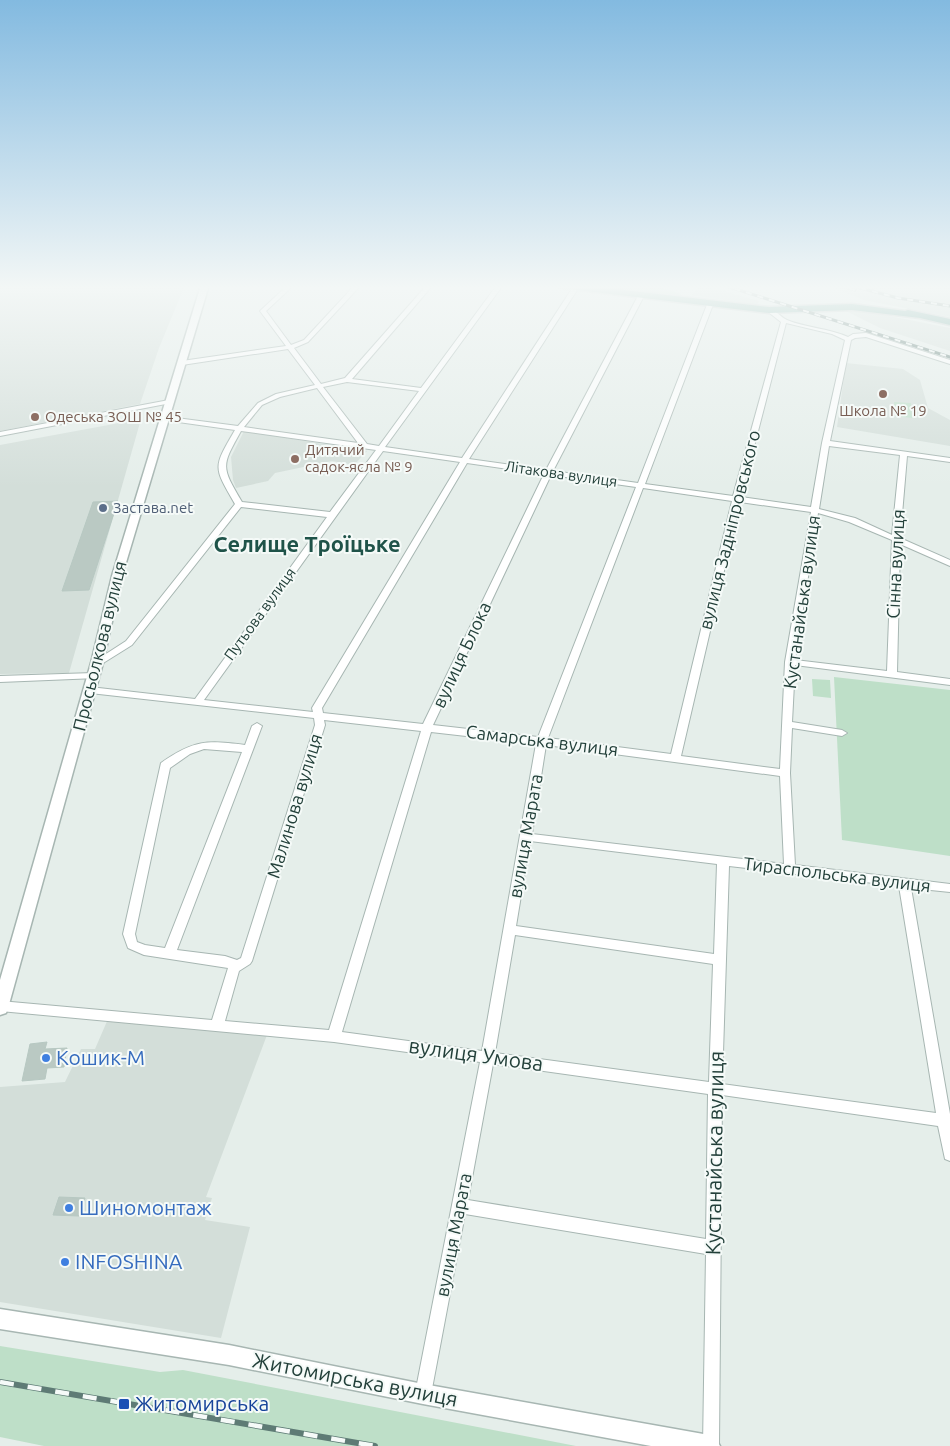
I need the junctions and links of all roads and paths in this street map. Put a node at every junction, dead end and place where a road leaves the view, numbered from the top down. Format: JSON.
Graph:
{"nodes":[{"id":1,"x":185,"y":352,"type":"edge"},
{"id":2,"x":249,"y":352,"type":"edge"},
{"id":3,"x":296,"y":352,"type":"edge"},
{"id":4,"x":371,"y":352,"type":"edge"},
{"id":5,"x":451,"y":352,"type":"edge"},
{"id":6,"x":533,"y":352,"type":"edge"},
{"id":7,"x":611,"y":352,"type":"edge"},
{"id":8,"x":692,"y":352,"type":"edge"},
{"id":9,"x":776,"y":352,"type":"edge"},
{"id":10,"x":845,"y":352,"type":"edge"},
{"id":11,"x":920,"y":352,"type":"edge"},
{"id":12,"x":950,"y":362,"type":"edge"},
{"id":13,"x":182,"y":363,"type":"junction"},
{"id":14,"x":347,"y":380,"type":"junction"},
{"id":15,"x":320,"y":385,"type":"junction"},
{"id":16,"x":423,"y":390,"type":"junction"},
{"id":17,"x":169,"y":402,"type":"junction"},
{"id":18,"x":164,"y":418,"type":"junction"},
{"id":19,"x":239,"y":429,"type":"junction"},
{"id":20,"x":0,"y":434,"type":"edge"},
{"id":21,"x":826,"y":443,"type":"junction"},
{"id":22,"x":364,"y":446,"type":"junction"},
{"id":23,"x":382,"y":449,"type":"junction"},
{"id":24,"x":904,"y":454,"type":"junction"},
{"id":25,"x":950,"y":460,"type":"edge"},
{"id":26,"x":464,"y":461,"type":"junction"},
{"id":27,"x":549,"y":472,"type":"junction"},
{"id":28,"x":640,"y":486,"type":"junction"},
{"id":29,"x":736,"y":500,"type":"junction"},
{"id":30,"x":239,"y":504,"type":"junction"},
{"id":31,"x":815,"y":510,"type":"junction"},
{"id":32,"x":331,"y":515,"type":"junction"},
{"id":33,"x":896,"y":538,"type":"junction"},
{"id":34,"x":950,"y":563,"type":"edge"},
{"id":35,"x":790,"y":662,"type":"junction"},
{"id":36,"x":97,"y":663,"type":"junction"},
{"id":37,"x":892,"y":675,"type":"junction"},
{"id":38,"x":94,"y":676,"type":"junction"},
{"id":39,"x":0,"y":678,"type":"edge"},
{"id":40,"x":950,"y":682,"type":"edge"},
{"id":41,"x":90,"y":690,"type":"junction"},
{"id":42,"x":198,"y":701,"type":"junction"},
{"id":43,"x":319,"y":716,"type":"junction"},
{"id":44,"x":787,"y":724,"type":"junction"},
{"id":45,"x":257,"y":726,"type":"dead end"},
{"id":46,"x":427,"y":727,"type":"junction"},
{"id":47,"x":842,"y":733,"type":"dead end"},
{"id":48,"x":542,"y":741,"type":"junction"},
{"id":49,"x":248,"y":749,"type":"junction"},
{"id":50,"x":675,"y":759,"type":"junction"},
{"id":51,"x":785,"y":773,"type":"junction"},
{"id":52,"x":527,"y":837,"type":"junction"},
{"id":53,"x":723,"y":861,"type":"junction"},
{"id":54,"x":790,"y":869,"type":"junction"},
{"id":55,"x":904,"y":883,"type":"junction"},
{"id":56,"x":950,"y":888,"type":"edge"},
{"id":57,"x":510,"y":930,"type":"junction"},
{"id":58,"x":169,"y":954,"type":"junction"},
{"id":59,"x":720,"y":960,"type":"junction"},
{"id":60,"x":237,"y":966,"type":"junction"},
{"id":61,"x":0,"y":1007,"type":"edge"},
{"id":62,"x":217,"y":1025,"type":"junction"},
{"id":63,"x":334,"y":1036,"type":"junction"},
{"id":64,"x":488,"y":1056,"type":"junction"},
{"id":65,"x":715,"y":1088,"type":"junction"},
{"id":66,"x":947,"y":1121,"type":"edge"},
{"id":67,"x":950,"y":1154,"type":"edge"},
{"id":68,"x":459,"y":1206,"type":"junction"},
{"id":69,"x":713,"y":1248,"type":"junction"},
{"id":70,"x":0,"y":1319,"type":"edge"},
{"id":71,"x":423,"y":1394,"type":"junction"},
{"id":72,"x":710,"y":1446,"type":"edge"}],
"edges":[{"from":1,"to":13,"type":"street","name":"Просьолкова вулиця"},
{"from":2,"to":13,"type":"street"},
{"from":3,"to":15,"type":"street"},
{"from":4,"to":14,"type":"street"},
{"from":5,"to":16,"type":"street","name":"Путьова вулиця"},
{"from":6,"to":26,"type":"street","name":"Малинова вулиця"},
{"from":7,"to":27,"type":"street","name":"вулиця Блока"},
{"from":8,"to":28,"type":"street","name":"вулиця Марата"},
{"from":9,"to":29,"type":"street","name":"вулиця Задніпровського"},
{"from":10,"to":21,"type":"street","name":"Кустанайська вулиця"},
{"from":11,"to":12,"type":"street"},
{"from":13,"to":17,"type":"street","name":"Просьолкова вулиця"},
{"from":14,"to":15,"type":"street"},
{"from":14,"to":16,"type":"street"},
{"from":15,"to":19,"type":"street"},
{"from":15,"to":22,"type":"street"},
{"from":16,"to":23,"type":"street","name":"Путьова вулиця"},
{"from":17,"to":18,"type":"street","name":"Просьолкова вулиця"},
{"from":17,"to":20,"type":"street"},
{"from":18,"to":19,"type":"street","name":"Літакова вулиця"},
{"from":18,"to":36,"type":"street","name":"Просьолкова вулиця"},
{"from":19,"to":22,"type":"street","name":"Літакова вулиця"},
{"from":19,"to":30,"type":"street"},
{"from":21,"to":24,"type":"street"},
{"from":21,"to":31,"type":"street","name":"Кустанайська вулиця"},
{"from":22,"to":23,"type":"street","name":"Літакова вулиця"},
{"from":23,"to":26,"type":"street","name":"Літакова вулиця"},
{"from":23,"to":32,"type":"street","name":"Путьова вулиця"},
{"from":24,"to":25,"type":"street"},
{"from":24,"to":33,"type":"street","name":"Сінна вулиця"},
{"from":26,"to":27,"type":"street","name":"Літакова вулиця"},
{"from":26,"to":43,"type":"street","name":"Малинова вулиця"},
{"from":27,"to":28,"type":"street","name":"Літакова вулиця"},
{"from":27,"to":46,"type":"street","name":"вулиця Блока"},
{"from":28,"to":29,"type":"street","name":"Літакова вулиця"},
{"from":28,"to":48,"type":"street","name":"вулиця Марата"},
{"from":29,"to":31,"type":"street","name":"Літакова вулиця"},
{"from":29,"to":50,"type":"street","name":"вулиця Задніпровського"},
{"from":30,"to":32,"type":"street"},
{"from":30,"to":36,"type":"street"},
{"from":31,"to":33,"type":"street","name":"Літакова вулиця"},
{"from":31,"to":35,"type":"street","name":"Кустанайська вулиця"},
{"from":32,"to":42,"type":"street","name":"Путьова вулиця"},
{"from":33,"to":34,"type":"street","name":"Літакова вулиця"},
{"from":33,"to":37,"type":"street","name":"Сінна вулиця"},
{"from":35,"to":37,"type":"street"},
{"from":35,"to":44,"type":"street","name":"Кустанайська вулиця"},
{"from":36,"to":38,"type":"street","name":"Просьолкова вулиця"},
{"from":37,"to":40,"type":"street"},
{"from":38,"to":39,"type":"street"},
{"from":38,"to":41,"type":"street","name":"Просьолкова вулиця"},
{"from":41,"to":42,"type":"street","name":"Самарська вулиця"},
{"from":41,"to":61,"type":"street","name":"Просьолкова вулиця"},
{"from":42,"to":43,"type":"street","name":"Самарська вулиця"},
{"from":43,"to":46,"type":"street","name":"Самарська вулиця"},
{"from":43,"to":60,"type":"street","name":"Малинова вулиця"},
{"from":44,"to":47,"type":"street"},
{"from":44,"to":51,"type":"street","name":"Кустанайська вулиця"},
{"from":45,"to":49,"type":"street"},
{"from":46,"to":48,"type":"street","name":"Самарська вулиця"},
{"from":46,"to":63,"type":"street","name":"вулиця Блока"},
{"from":48,"to":50,"type":"street","name":"Самарська вулиця"},
{"from":48,"to":52,"type":"street","name":"вулиця Марата"},
{"from":49,"to":58,"type":"street"},
{"from":49,"to":58,"type":"street"},
{"from":50,"to":51,"type":"street","name":"Самарська вулиця"},
{"from":51,"to":54,"type":"street","name":"Кустанайська вулиця"},
{"from":52,"to":53,"type":"street","name":"Тираспольська вулиця"},
{"from":52,"to":57,"type":"street","name":"вулиця Марата"},
{"from":53,"to":54,"type":"street","name":"Тираспольська вулиця"},
{"from":53,"to":59,"type":"street","name":"Кустанайська вулиця"},
{"from":54,"to":55,"type":"street","name":"Тираспольська вулиця"},
{"from":55,"to":56,"type":"street","name":"Тираспольська вулиця"},
{"from":55,"to":66,"type":"street"},
{"from":57,"to":59,"type":"street"},
{"from":57,"to":64,"type":"street","name":"вулиця Марата"},
{"from":58,"to":60,"type":"street"},
{"from":59,"to":65,"type":"street","name":"Кустанайська вулиця"},
{"from":60,"to":62,"type":"street","name":"Малинова вулиця"},
{"from":61,"to":62,"type":"street","name":"вулиця Умова"},
{"from":62,"to":63,"type":"street","name":"вулиця Умова"},
{"from":63,"to":64,"type":"street","name":"вулиця Умова"},
{"from":64,"to":65,"type":"street","name":"вулиця Умова"},
{"from":64,"to":68,"type":"street","name":"вулиця Марата"},
{"from":65,"to":66,"type":"street","name":"вулиця Умова"},
{"from":65,"to":69,"type":"street","name":"Кустанайська вулиця"},
{"from":66,"to":67,"type":"street"},
{"from":68,"to":69,"type":"street"},
{"from":68,"to":71,"type":"street","name":"вулиця Марата"},
{"from":69,"to":72,"type":"street","name":"Кустанайська вулиця"},
{"from":70,"to":71,"type":"street","name":"Житомирська вулиця"},
{"from":71,"to":72,"type":"street","name":"Житомирська вулиця"}]}
